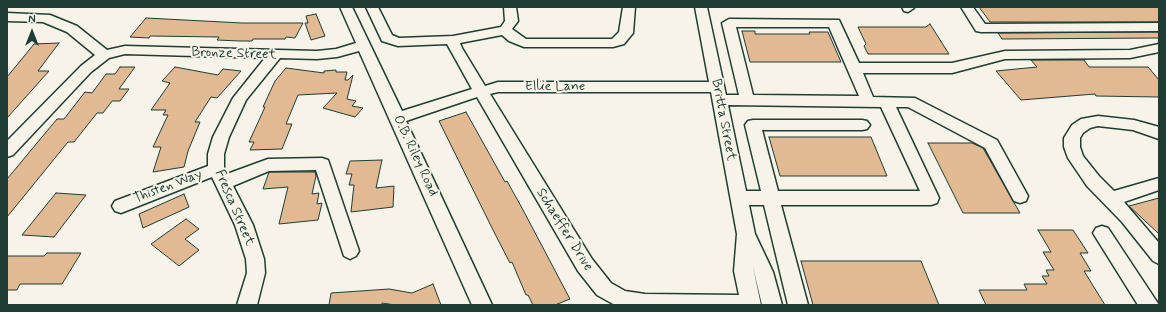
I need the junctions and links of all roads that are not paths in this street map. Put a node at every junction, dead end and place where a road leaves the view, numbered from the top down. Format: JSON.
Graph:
{"nodes":[{"id":1,"x":346,"y":7,"type":"edge"},
{"id":2,"x":372,"y":7,"type":"edge"},
{"id":3,"x":510,"y":7,"type":"edge"},
{"id":4,"x":629,"y":7,"type":"edge"},
{"id":5,"x":701,"y":7,"type":"edge"},
{"id":6,"x":967,"y":7,"type":"edge"},
{"id":7,"x":7,"y":17,"type":"edge"},
{"id":8,"x":1159,"y":27,"type":"edge"},
{"id":9,"x":505,"y":30,"type":"junction"},
{"id":10,"x":453,"y":40,"type":"junction"},
{"id":11,"x":363,"y":45,"type":"junction"},
{"id":12,"x":1159,"y":48,"type":"edge"},
{"id":13,"x":104,"y":55,"type":"junction"},
{"id":14,"x":275,"y":55,"type":"junction"},
{"id":15,"x":854,"y":68,"type":"junction"},
{"id":16,"x":480,"y":92,"type":"junction"},
{"id":17,"x":718,"y":94,"type":"junction"},
{"id":18,"x":747,"y":100,"type":"junction"},
{"id":19,"x":868,"y":101,"type":"junction"},
{"id":20,"x":886,"y":101,"type":"junction"},
{"id":21,"x":397,"y":118,"type":"junction"},
{"id":22,"x":862,"y":125,"type":"dead end"},
{"id":23,"x":1159,"y":133,"type":"edge"},
{"id":24,"x":7,"y":151,"type":"edge"},
{"id":25,"x":219,"y":176,"type":"junction"},
{"id":26,"x":1159,"y":184,"type":"edge"},
{"id":27,"x":1020,"y":196,"type":"dead end"},
{"id":28,"x":739,"y":198,"type":"junction"},
{"id":29,"x":771,"y":198,"type":"junction"},
{"id":30,"x":1110,"y":199,"type":"junction"},
{"id":31,"x":121,"y":206,"type":"dead end"},
{"id":32,"x":746,"y":234,"type":"junction"},
{"id":33,"x":1102,"y":234,"type":"dead end"},
{"id":34,"x":350,"y":252,"type":"dead end"},
{"id":35,"x":1159,"y":256,"type":"edge"},
{"id":36,"x":751,"y":304,"type":"edge"},
{"id":37,"x":247,"y":305,"type":"edge"},
{"id":38,"x":482,"y":305,"type":"edge"},
{"id":39,"x":772,"y":305,"type":"edge"},
{"id":40,"x":798,"y":305,"type":"edge"},
{"id":41,"x":1149,"y":305,"type":"edge"}],
"edges":[{"from":1,"to":11,"type":"street","name":"O.B. Riley Road"},
{"from":2,"to":10,"type":"street"},
{"from":3,"to":9,"type":"street"},
{"from":4,"to":9,"type":"street"},
{"from":5,"to":17,"type":"street","name":"Britta Street"},
{"from":6,"to":8,"type":"street"},
{"from":7,"to":13,"type":"street"},
{"from":9,"to":10,"type":"street"},
{"from":10,"to":16,"type":"street","name":"Schaeffer Drive"},
{"from":11,"to":14,"type":"street","name":"Bronze Street"},
{"from":11,"to":21,"type":"street","name":"O.B. Riley Road"},
{"from":12,"to":15,"type":"street"},
{"from":13,"to":14,"type":"street","name":"Bronze Street"},
{"from":13,"to":24,"type":"street"},
{"from":14,"to":25,"type":"street","name":"Fresca Street"},
{"from":15,"to":18,"type":"street"},
{"from":15,"to":19,"type":"street"},
{"from":16,"to":17,"type":"street","name":"Ellie Lane"},
{"from":16,"to":21,"type":"street","name":"Ellie Lane"},
{"from":16,"to":36,"type":"street","name":"Schaeffer Drive"},
{"from":17,"to":18,"type":"street","name":"Ellie Lane"},
{"from":17,"to":28,"type":"street","name":"Britta Street"},
{"from":18,"to":19,"type":"street","name":"Ellie Lane"},
{"from":19,"to":20,"type":"street","name":"Ellie Lane"},
{"from":20,"to":27,"type":"street","name":"Ellie Lane"},
{"from":20,"to":29,"type":"street"},
{"from":21,"to":38,"type":"street","name":"O.B. Riley Road"},
{"from":22,"to":29,"type":"street"},
{"from":23,"to":30,"type":"street"},
{"from":25,"to":31,"type":"street","name":"Thisten Way"},
{"from":25,"to":34,"type":"street","name":"Thisten Way"},
{"from":25,"to":37,"type":"street","name":"Fresca Street"},
{"from":26,"to":30,"type":"street"},
{"from":28,"to":29,"type":"street"},
{"from":28,"to":32,"type":"street","name":"Britta Street"},
{"from":29,"to":40,"type":"street"},
{"from":30,"to":35,"type":"street"},
{"from":32,"to":36,"type":"street","name":"Britta Street"},
{"from":32,"to":39,"type":"street","name":"Britta Street"},
{"from":33,"to":41,"type":"street"}]}
